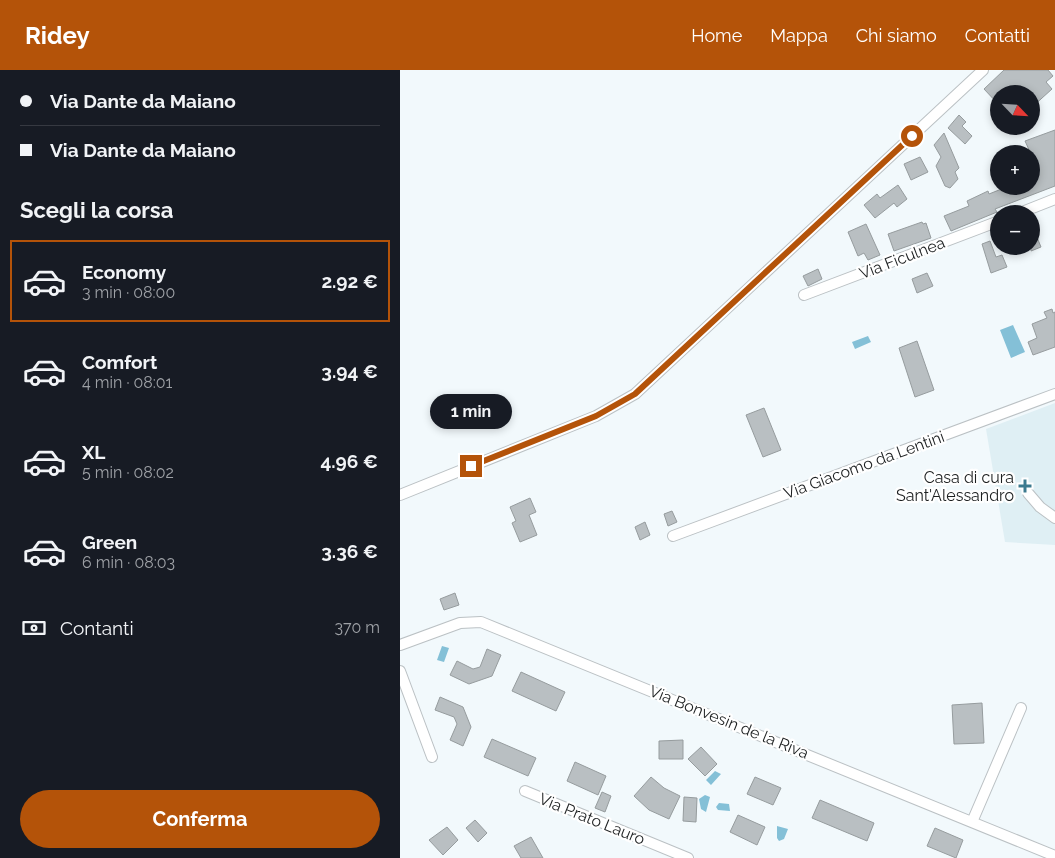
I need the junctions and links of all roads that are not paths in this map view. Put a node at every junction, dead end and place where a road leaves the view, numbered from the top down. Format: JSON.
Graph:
{"nodes":[{"id":1,"x":983,"y":70,"type":"edge"},
{"id":2,"x":1055,"y":199,"type":"edge"},
{"id":3,"x":1040,"y":205,"type":"edge"},
{"id":4,"x":990,"y":224,"type":"edge"},
{"id":5,"x":804,"y":295,"type":"dead end"},
{"id":6,"x":1055,"y":394,"type":"edge"},
{"id":7,"x":1028,"y":493,"type":"dead end"},
{"id":8,"x":400,"y":496,"type":"edge"},
{"id":9,"x":1055,"y":518,"type":"edge"},
{"id":10,"x":673,"y":536,"type":"dead end"},
{"id":11,"x":400,"y":645,"type":"edge"},
{"id":12,"x":400,"y":671,"type":"edge"},
{"id":13,"x":1021,"y":708,"type":"dead end"},
{"id":14,"x":432,"y":757,"type":"dead end"},
{"id":15,"x":525,"y":791,"type":"dead end"},
{"id":16,"x":972,"y":822,"type":"junction"},
{"id":17,"x":1055,"y":856,"type":"edge"},
{"id":18,"x":688,"y":858,"type":"edge"}],
"edges":[{"from":1,"to":8,"type":"street"},
{"from":2,"to":3,"type":"street"},
{"from":4,"to":5,"type":"street","name":"Via Ficulnea"},
{"from":6,"to":10,"type":"street","name":"Via Giacomo da Lentini"},
{"from":7,"to":9,"type":"street"},
{"from":11,"to":16,"type":"street","name":"Via Bonvesin de la Riva"},
{"from":12,"to":14,"type":"street"},
{"from":13,"to":16,"type":"street"},
{"from":15,"to":18,"type":"street","name":"Via Prato Lauro"},
{"from":16,"to":17,"type":"street","name":"Via Bonvesin de la Riva"}]}
